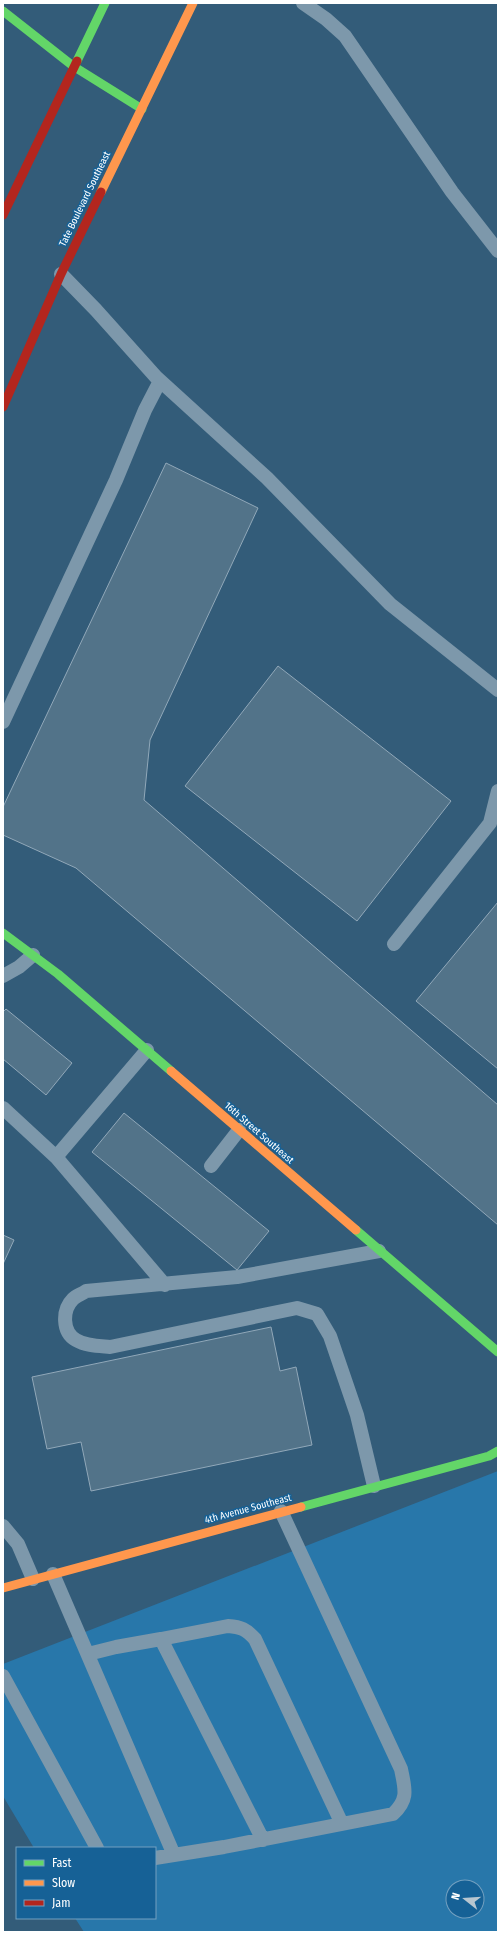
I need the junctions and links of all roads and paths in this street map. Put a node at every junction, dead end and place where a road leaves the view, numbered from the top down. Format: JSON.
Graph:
{"nodes":[{"id":1,"x":105,"y":3,"type":"edge"},
{"id":2,"x":193,"y":3,"type":"edge"},
{"id":3,"x":303,"y":3,"type":"edge"},
{"id":4,"x":3,"y":11,"type":"edge"},
{"id":5,"x":73,"y":66,"type":"junction"},
{"id":6,"x":142,"y":109,"type":"junction"},
{"id":7,"x":3,"y":215,"type":"edge"},
{"id":8,"x":498,"y":251,"type":"edge"},
{"id":9,"x":61,"y":274,"type":"junction"},
{"id":10,"x":160,"y":381,"type":"junction"},
{"id":11,"x":3,"y":407,"type":"edge"},
{"id":12,"x":498,"y":690,"type":"edge"},
{"id":13,"x":3,"y":722,"type":"edge"},
{"id":14,"x":498,"y":791,"type":"edge"},
{"id":15,"x":3,"y":933,"type":"edge"},
{"id":16,"x":394,"y":944,"type":"dead end"},
{"id":17,"x":33,"y":955,"type":"junction"},
{"id":18,"x":3,"y":976,"type":"edge"},
{"id":19,"x":147,"y":1050,"type":"junction"},
{"id":20,"x":3,"y":1108,"type":"edge"},
{"id":21,"x":239,"y":1130,"type":"junction"},
{"id":22,"x":56,"y":1157,"type":"junction"},
{"id":23,"x":211,"y":1166,"type":"dead end"},
{"id":24,"x":379,"y":1250,"type":"junction"},
{"id":25,"x":165,"y":1285,"type":"junction"},
{"id":26,"x":498,"y":1352,"type":"edge"},
{"id":27,"x":498,"y":1451,"type":"edge"},
{"id":28,"x":374,"y":1486,"type":"junction"},
{"id":29,"x":281,"y":1511,"type":"junction"},
{"id":30,"x":3,"y":1526,"type":"edge"},
{"id":31,"x":53,"y":1574,"type":"junction"},
{"id":32,"x":34,"y":1579,"type":"junction"},
{"id":33,"x":3,"y":1588,"type":"edge"},
{"id":34,"x":160,"y":1639,"type":"junction"},
{"id":35,"x":88,"y":1654,"type":"junction"},
{"id":36,"x":3,"y":1676,"type":"edge"},
{"id":37,"x":342,"y":1824,"type":"junction"},
{"id":38,"x":263,"y":1840,"type":"junction"},
{"id":39,"x":96,"y":1847,"type":"edge"},
{"id":40,"x":174,"y":1855,"type":"junction"},
{"id":41,"x":156,"y":1858,"type":"edge"}],
"edges":[{"from":1,"to":5,"type":"street"},
{"from":2,"to":6,"type":"street","name":"Tate Boulevard Southeast"},
{"from":3,"to":8,"type":"lane"},
{"from":4,"to":5,"type":"street"},
{"from":5,"to":6,"type":"street"},
{"from":5,"to":7,"type":"street"},
{"from":6,"to":9,"type":"street","name":"Tate Boulevard Southeast"},
{"from":9,"to":10,"type":"lane"},
{"from":9,"to":11,"type":"street","name":"Tate Boulevard Southeast"},
{"from":10,"to":12,"type":"lane"},
{"from":10,"to":13,"type":"lane"},
{"from":14,"to":16,"type":"lane"},
{"from":15,"to":17,"type":"street","name":"16th Street Southeast"},
{"from":17,"to":18,"type":"lane"},
{"from":17,"to":19,"type":"street","name":"16th Street Southeast"},
{"from":19,"to":21,"type":"street","name":"16th Street Southeast"},
{"from":19,"to":22,"type":"lane"},
{"from":20,"to":22,"type":"lane"},
{"from":21,"to":23,"type":"lane"},
{"from":21,"to":24,"type":"street","name":"16th Street Southeast"},
{"from":22,"to":25,"type":"lane"},
{"from":24,"to":25,"type":"lane"},
{"from":24,"to":26,"type":"street","name":"16th Street Southeast"},
{"from":25,"to":28,"type":"lane"},
{"from":27,"to":28,"type":"street","name":"4th Avenue Southeast"},
{"from":28,"to":29,"type":"street","name":"4th Avenue Southeast"},
{"from":29,"to":31,"type":"street","name":"4th Avenue Southeast"},
{"from":29,"to":37,"type":"lane"},
{"from":30,"to":32,"type":"lane"},
{"from":31,"to":32,"type":"street","name":"4th Avenue Southeast"},
{"from":31,"to":35,"type":"lane"},
{"from":32,"to":33,"type":"street","name":"4th Avenue Southeast"},
{"from":34,"to":35,"type":"lane"},
{"from":34,"to":37,"type":"lane"},
{"from":34,"to":38,"type":"lane"},
{"from":35,"to":40,"type":"lane"},
{"from":36,"to":39,"type":"lane"},
{"from":37,"to":38,"type":"lane"},
{"from":38,"to":40,"type":"lane"},
{"from":40,"to":41,"type":"lane"}]}
